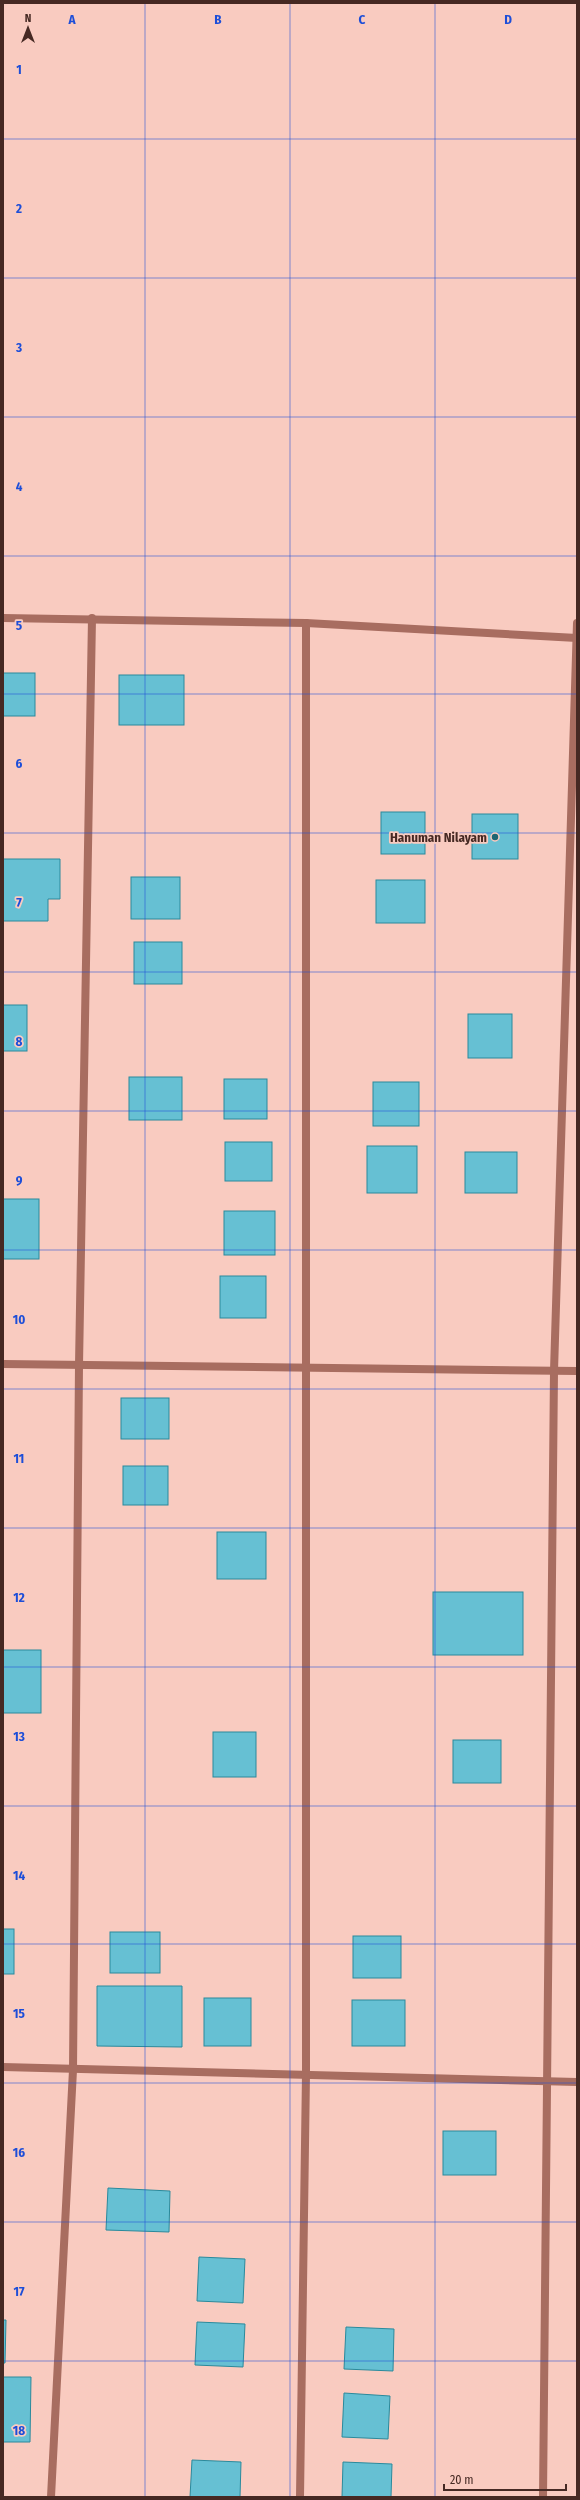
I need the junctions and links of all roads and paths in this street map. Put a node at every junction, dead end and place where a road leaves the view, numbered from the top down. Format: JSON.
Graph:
{"nodes":[{"id":1,"x":3,"y":618,"type":"edge"},
{"id":2,"x":92,"y":618,"type":"junction"},
{"id":3,"x":306,"y":623,"type":"junction"},
{"id":4,"x":577,"y":623,"type":"edge"},
{"id":5,"x":577,"y":638,"type":"edge"},
{"id":6,"x":3,"y":1364,"type":"edge"},
{"id":7,"x":79,"y":1365,"type":"junction"},
{"id":8,"x":306,"y":1368,"type":"junction"},
{"id":9,"x":554,"y":1371,"type":"junction"},
{"id":10,"x":577,"y":1371,"type":"edge"},
{"id":11,"x":3,"y":2067,"type":"edge"},
{"id":12,"x":73,"y":2070,"type":"junction"},
{"id":13,"x":306,"y":2074,"type":"junction"},
{"id":14,"x":548,"y":2081,"type":"junction"},
{"id":15,"x":577,"y":2082,"type":"edge"},
{"id":16,"x":51,"y":2497,"type":"edge"},
{"id":17,"x":300,"y":2497,"type":"edge"},
{"id":18,"x":543,"y":2497,"type":"edge"}],
"edges":[{"from":1,"to":2,"type":"street"},
{"from":2,"to":3,"type":"street"},
{"from":2,"to":7,"type":"street"},
{"from":3,"to":5,"type":"street"},
{"from":3,"to":8,"type":"street"},
{"from":4,"to":5,"type":"street"},
{"from":5,"to":9,"type":"street"},
{"from":6,"to":7,"type":"street"},
{"from":7,"to":8,"type":"street"},
{"from":7,"to":12,"type":"street"},
{"from":8,"to":9,"type":"street"},
{"from":8,"to":13,"type":"street"},
{"from":9,"to":10,"type":"street"},
{"from":9,"to":14,"type":"street"},
{"from":11,"to":12,"type":"street"},
{"from":12,"to":13,"type":"street"},
{"from":12,"to":16,"type":"street"},
{"from":13,"to":14,"type":"street"},
{"from":13,"to":17,"type":"street"},
{"from":14,"to":15,"type":"street"},
{"from":14,"to":18,"type":"street"}]}
